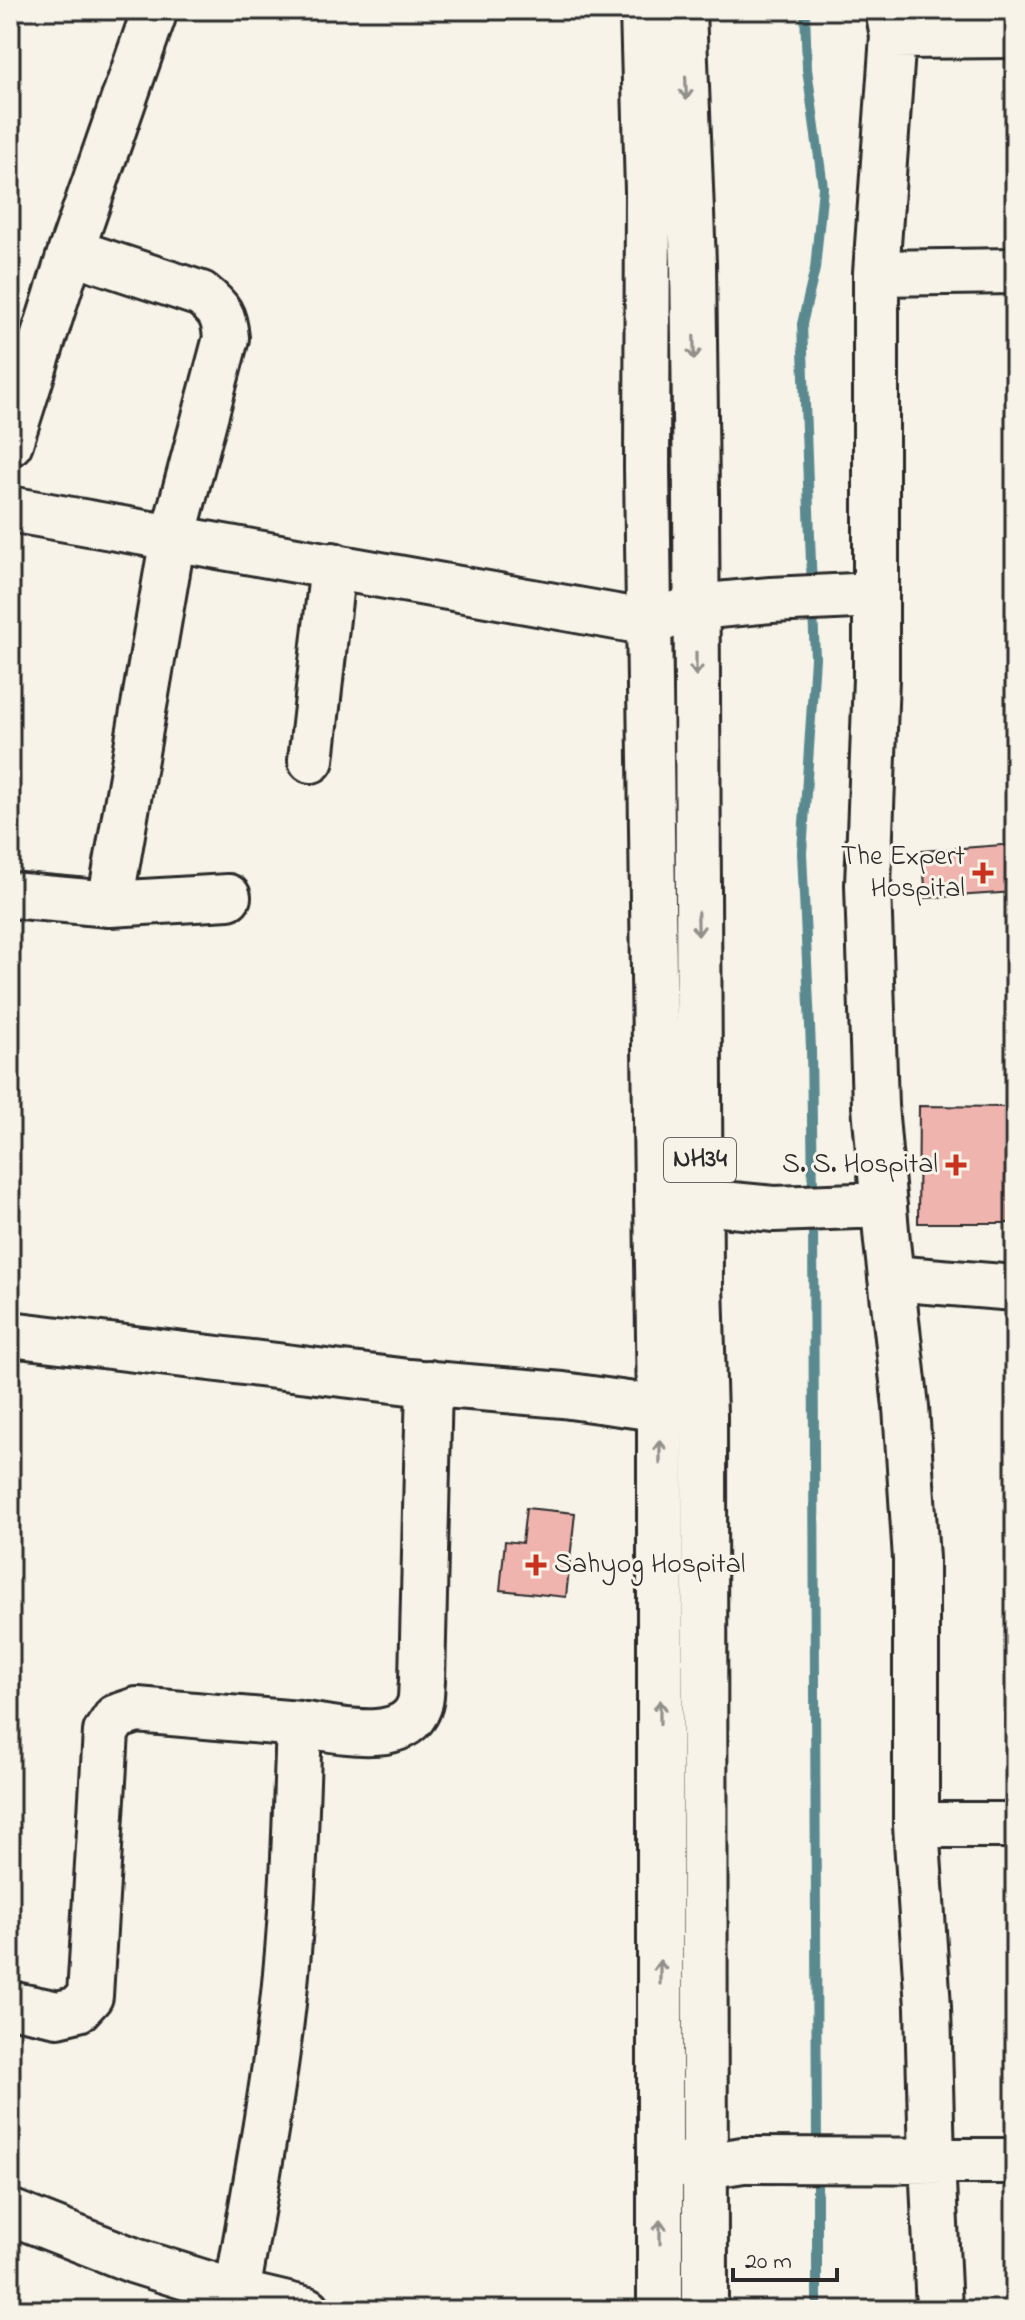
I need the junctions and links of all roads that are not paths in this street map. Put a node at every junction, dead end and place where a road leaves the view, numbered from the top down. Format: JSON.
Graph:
{"nodes":[{"id":1,"x":155,"y":10,"type":"edge"},
{"id":2,"x":643,"y":10,"type":"edge"},
{"id":3,"x":683,"y":10,"type":"edge"},
{"id":4,"x":890,"y":23,"type":"edge"},
{"id":5,"x":1015,"y":35,"type":"edge"},
{"id":6,"x":71,"y":251,"type":"junction"},
{"id":7,"x":1015,"y":271,"type":"edge"},
{"id":8,"x":876,"y":273,"type":"junction"},
{"id":9,"x":10,"y":443,"type":"edge"},
{"id":10,"x":10,"y":509,"type":"edge"},
{"id":11,"x":173,"y":537,"type":"junction"},
{"id":12,"x":333,"y":565,"type":"junction"},
{"id":13,"x":876,"y":595,"type":"junction"},
{"id":14,"x":696,"y":607,"type":"junction"},
{"id":15,"x":650,"y":623,"type":"junction"},
{"id":16,"x":311,"y":760,"type":"dead end"},
{"id":17,"x":10,"y":895,"type":"edge"},
{"id":18,"x":228,"y":897,"type":"dead end"},
{"id":19,"x":110,"y":904,"type":"junction"},
{"id":20,"x":701,"y":1202,"type":"junction"},
{"id":21,"x":884,"y":1205,"type":"junction"},
{"id":22,"x":891,"y":1278,"type":"junction"},
{"id":23,"x":1015,"y":1288,"type":"edge"},
{"id":24,"x":10,"y":1334,"type":"edge"},
{"id":25,"x":429,"y":1383,"type":"junction"},
{"id":26,"x":660,"y":1409,"type":"junction"},
{"id":27,"x":704,"y":1415,"type":"junction"},
{"id":28,"x":299,"y":1724,"type":"junction"},
{"id":29,"x":916,"y":1825,"type":"junction"},
{"id":30,"x":1015,"y":1825,"type":"edge"},
{"id":31,"x":10,"y":2004,"type":"edge"},
{"id":32,"x":932,"y":2160,"type":"junction"},
{"id":33,"x":1015,"y":2161,"type":"edge"},
{"id":34,"x":724,"y":2163,"type":"junction"},
{"id":35,"x":660,"y":2164,"type":"junction"},
{"id":36,"x":10,"y":2212,"type":"edge"},
{"id":37,"x":237,"y":2293,"type":"junction"},
{"id":38,"x":308,"y":2310,"type":"edge"},
{"id":39,"x":660,"y":2310,"type":"edge"},
{"id":40,"x":705,"y":2310,"type":"edge"},
{"id":41,"x":939,"y":2310,"type":"edge"}],
"edges":[{"from":1,"to":6,"type":"main road"},
{"from":2,"to":15,"type":"main road","number":"NH34"},
{"from":3,"to":14,"type":"main road","number":"NH34","one_way":true},
{"from":4,"to":5,"type":"main road"},
{"from":4,"to":8,"type":"main road"},
{"from":6,"to":9,"type":"main road"},
{"from":6,"to":11,"type":"main road"},
{"from":7,"to":8,"type":"main road"},
{"from":8,"to":13,"type":"main road"},
{"from":10,"to":11,"type":"main road"},
{"from":11,"to":12,"type":"main road"},
{"from":11,"to":19,"type":"main road"},
{"from":12,"to":15,"type":"main road"},
{"from":12,"to":16,"type":"main road"},
{"from":13,"to":14,"type":"main road"},
{"from":13,"to":21,"type":"main road"},
{"from":14,"to":15,"type":"main road"},
{"from":14,"to":20,"type":"main road","number":"NH34","one_way":true},
{"from":15,"to":26,"type":"main road","number":"NH34"},
{"from":17,"to":19,"type":"main road"},
{"from":18,"to":19,"type":"main road"},
{"from":20,"to":21,"type":"main road"},
{"from":20,"to":27,"type":"main road","number":"NH34"},
{"from":21,"to":22,"type":"main road"},
{"from":22,"to":23,"type":"main road"},
{"from":22,"to":29,"type":"main road"},
{"from":24,"to":25,"type":"main road"},
{"from":25,"to":26,"type":"main road"},
{"from":25,"to":28,"type":"main road"},
{"from":26,"to":27,"type":"main road"},
{"from":35,"to":26,"type":"main road","number":"NH34","one_way":true},
{"from":27,"to":34,"type":"main road","number":"NH34"},
{"from":28,"to":31,"type":"main road"},
{"from":28,"to":37,"type":"main road"},
{"from":29,"to":30,"type":"main road"},
{"from":29,"to":32,"type":"main road"},
{"from":32,"to":33,"type":"main road"},
{"from":32,"to":34,"type":"main road"},
{"from":32,"to":41,"type":"main road"},
{"from":34,"to":35,"type":"main road"},
{"from":34,"to":40,"type":"main road","number":"NH34"},
{"from":39,"to":35,"type":"main road","number":"NH34","one_way":true},
{"from":36,"to":37,"type":"main road"},
{"from":37,"to":38,"type":"main road"}]}
